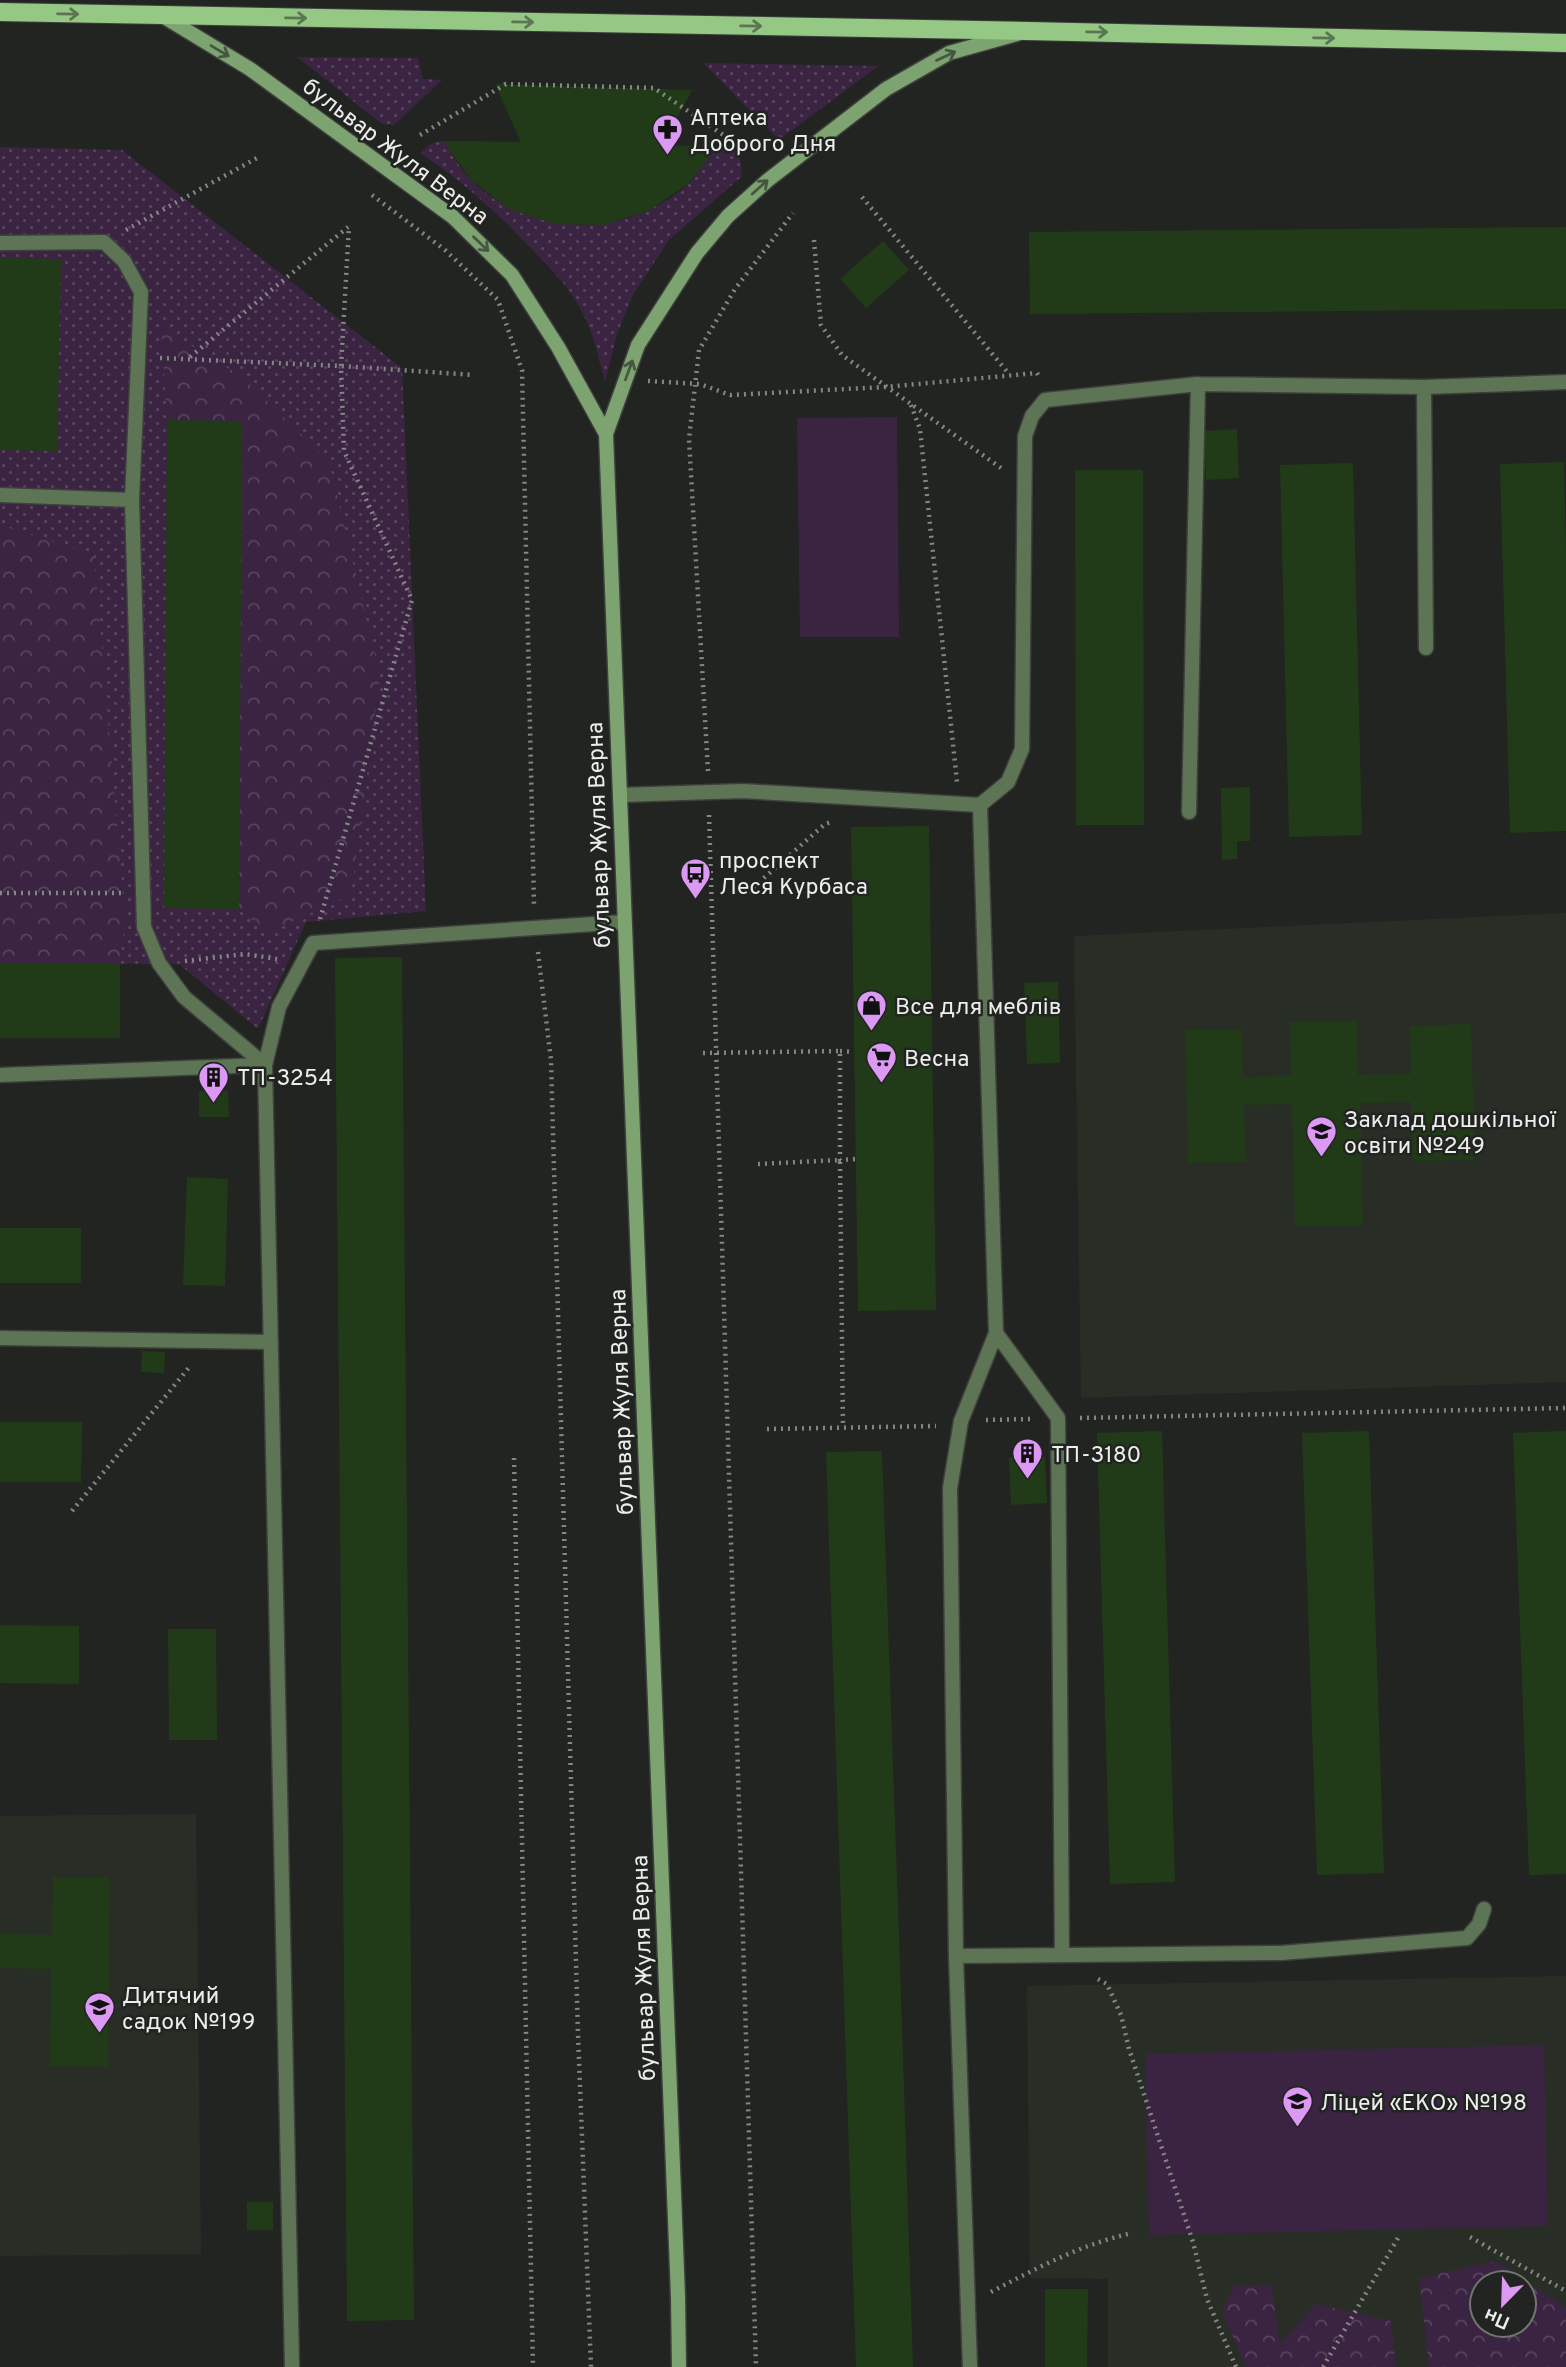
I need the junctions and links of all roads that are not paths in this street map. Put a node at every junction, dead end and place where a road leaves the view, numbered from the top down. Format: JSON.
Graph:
{"nodes":[{"id":1,"x":0,"y":12,"type":"edge"},
{"id":2,"x":162,"y":15,"type":"junction"},
{"id":3,"x":1028,"y":31,"type":"junction"},
{"id":4,"x":1566,"y":43,"type":"edge"},
{"id":5,"x":0,"y":243,"type":"edge"},
{"id":6,"x":1566,"y":382,"type":"edge"},
{"id":7,"x":1198,"y":384,"type":"junction"},
{"id":8,"x":1424,"y":387,"type":"junction"},
{"id":9,"x":606,"y":434,"type":"junction"},
{"id":10,"x":0,"y":495,"type":"edge"},
{"id":11,"x":132,"y":500,"type":"junction"},
{"id":12,"x":1426,"y":648,"type":"dead end"},
{"id":13,"x":620,"y":795,"type":"junction"},
{"id":14,"x":979,"y":805,"type":"junction"},
{"id":15,"x":1189,"y":812,"type":"dead end"},
{"id":16,"x":624,"y":922,"type":"junction"},
{"id":17,"x":265,"y":1065,"type":"junction"},
{"id":18,"x":0,"y":1075,"type":"edge"},
{"id":19,"x":996,"y":1333,"type":"junction"},
{"id":20,"x":0,"y":1338,"type":"edge"},
{"id":21,"x":271,"y":1342,"type":"junction"},
{"id":22,"x":1484,"y":1909,"type":"dead end"},
{"id":23,"x":1062,"y":1955,"type":"junction"},
{"id":24,"x":956,"y":1956,"type":"junction"},
{"id":25,"x":292,"y":2367,"type":"edge"},
{"id":26,"x":679,"y":2367,"type":"edge"},
{"id":27,"x":970,"y":2367,"type":"edge"}],
"edges":[{"from":1,"to":2,"type":"main road","one_way":true},
{"from":2,"to":3,"type":"main road","one_way":true},
{"from":2,"to":9,"type":"street","name":"бульвар Жуля Верна","one_way":true},
{"from":3,"to":4,"type":"main road","one_way":true},
{"from":9,"to":3,"type":"street","name":"бульвар Жуля Верна","one_way":true},
{"from":5,"to":11,"type":"lane"},
{"from":6,"to":8,"type":"lane"},
{"from":7,"to":8,"type":"lane"},
{"from":7,"to":14,"type":"lane"},
{"from":7,"to":15,"type":"lane"},
{"from":8,"to":12,"type":"lane"},
{"from":9,"to":13,"type":"street","name":"бульвар Жуля Верна"},
{"from":10,"to":11,"type":"lane"},
{"from":11,"to":17,"type":"lane"},
{"from":13,"to":14,"type":"lane"},
{"from":13,"to":16,"type":"street","name":"бульвар Жуля Верна"},
{"from":14,"to":19,"type":"lane"},
{"from":16,"to":17,"type":"lane"},
{"from":16,"to":26,"type":"street","name":"бульвар Жуля Верна"},
{"from":17,"to":18,"type":"lane"},
{"from":17,"to":21,"type":"lane"},
{"from":19,"to":23,"type":"lane"},
{"from":19,"to":24,"type":"lane"},
{"from":20,"to":21,"type":"lane"},
{"from":21,"to":25,"type":"lane"},
{"from":22,"to":23,"type":"lane"},
{"from":23,"to":24,"type":"lane"},
{"from":24,"to":27,"type":"lane"}]}
